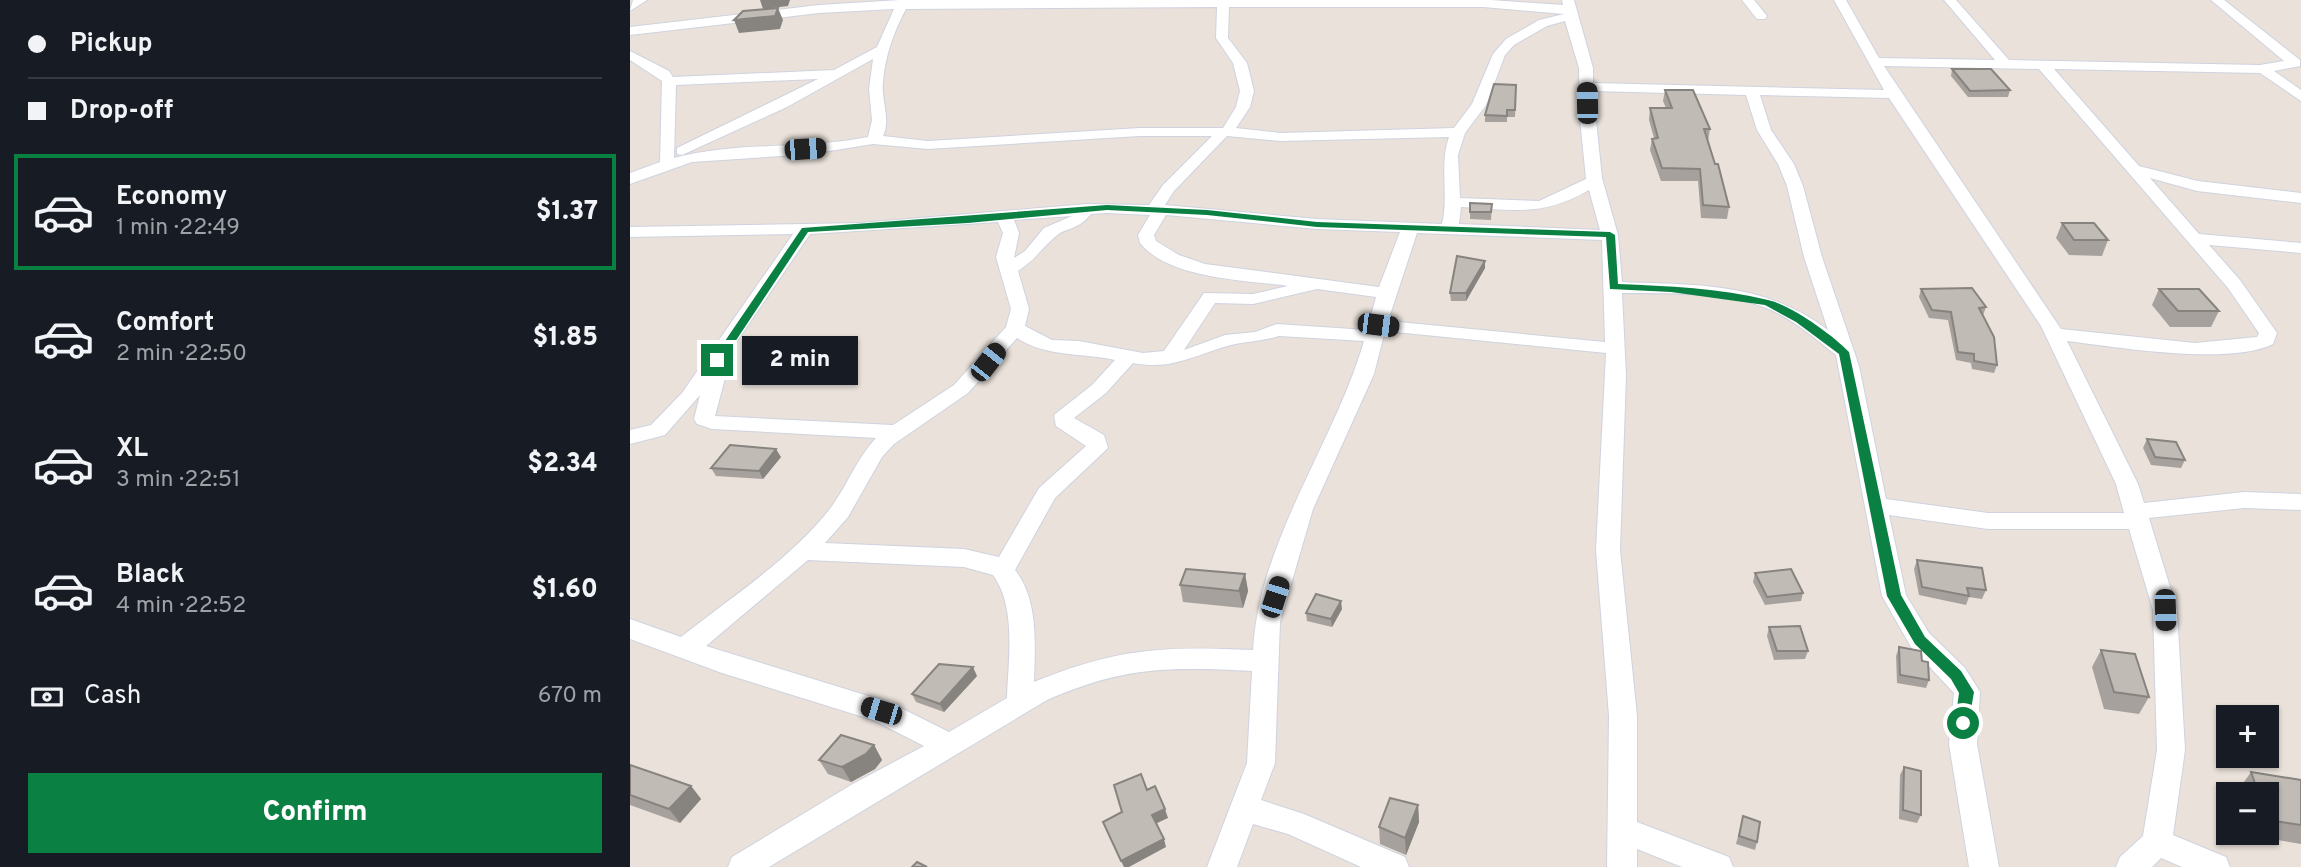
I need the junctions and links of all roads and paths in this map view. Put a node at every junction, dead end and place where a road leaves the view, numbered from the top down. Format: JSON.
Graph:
{"nodes":[{"id":1,"x":641,"y":0,"type":"edge"},
{"id":2,"x":1362,"y":0,"type":"edge"},
{"id":3,"x":1748,"y":0,"type":"edge"},
{"id":4,"x":1840,"y":0,"type":"edge"},
{"id":5,"x":1950,"y":0,"type":"edge"},
{"id":6,"x":2217,"y":0,"type":"edge"},
{"id":7,"x":1176,"y":2,"type":"edge"},
{"id":8,"x":904,"y":3,"type":"edge"},
{"id":9,"x":1223,"y":5,"type":"junction"},
{"id":10,"x":1339,"y":5,"type":"junction"},
{"id":11,"x":630,"y":7,"type":"edge"},
{"id":12,"x":1569,"y":8,"type":"edge"},
{"id":13,"x":1761,"y":16,"type":"dead end"},
{"id":14,"x":630,"y":32,"type":"edge"},
{"id":15,"x":883,"y":49,"type":"junction"},
{"id":16,"x":630,"y":55,"type":"edge"},
{"id":17,"x":1876,"y":62,"type":"junction"},
{"id":18,"x":2004,"y":63,"type":"junction"},
{"id":19,"x":2041,"y":63,"type":"junction"},
{"id":20,"x":2263,"y":69,"type":"junction"},
{"id":21,"x":840,"y":74,"type":"junction"},
{"id":22,"x":668,"y":80,"type":"junction"},
{"id":23,"x":1587,"y":87,"type":"junction"},
{"id":24,"x":1752,"y":91,"type":"junction"},
{"id":25,"x":1893,"y":94,"type":"junction"},
{"id":26,"x":2301,"y":97,"type":"edge"},
{"id":27,"x":1225,"y":132,"type":"junction"},
{"id":28,"x":1458,"y":132,"type":"junction"},
{"id":29,"x":873,"y":139,"type":"junction"},
{"id":30,"x":660,"y":165,"type":"junction"},
{"id":31,"x":2134,"y":169,"type":"junction"},
{"id":32,"x":630,"y":179,"type":"edge"},
{"id":33,"x":1594,"y":181,"type":"junction"},
{"id":34,"x":2197,"y":187,"type":"junction"},
{"id":35,"x":2159,"y":195,"type":"junction"},
{"id":36,"x":2301,"y":198,"type":"edge"},
{"id":37,"x":1451,"y":202,"type":"junction"},
{"id":38,"x":1087,"y":209,"type":"junction"},
{"id":39,"x":1158,"y":210,"type":"junction"},
{"id":40,"x":1003,"y":216,"type":"junction"},
{"id":41,"x":805,"y":229,"type":"junction"},
{"id":42,"x":1410,"y":229,"type":"junction"},
{"id":43,"x":1449,"y":231,"type":"junction"},
{"id":44,"x":630,"y":232,"type":"edge"},
{"id":45,"x":1610,"y":235,"type":"junction"},
{"id":46,"x":2194,"y":238,"type":"junction"},
{"id":47,"x":2301,"y":248,"type":"edge"},
{"id":48,"x":1010,"y":268,"type":"junction"},
{"id":49,"x":1319,"y":284,"type":"junction"},
{"id":50,"x":1614,"y":287,"type":"junction"},
{"id":51,"x":1387,"y":293,"type":"junction"},
{"id":52,"x":1015,"y":328,"type":"junction"},
{"id":53,"x":1376,"y":330,"type":"junction"},
{"id":54,"x":2053,"y":334,"type":"junction"},
{"id":55,"x":1615,"y":348,"type":"junction"},
{"id":56,"x":1844,"y":352,"type":"junction"},
{"id":57,"x":1128,"y":357,"type":"junction"},
{"id":58,"x":1168,"y":359,"type":"junction"},
{"id":59,"x":718,"y":360,"type":"junction"},
{"id":60,"x":896,"y":432,"type":"junction"},
{"id":61,"x":630,"y":437,"type":"edge"},
{"id":62,"x":2301,"y":502,"type":"edge"},
{"id":63,"x":1875,"y":505,"type":"junction"},
{"id":64,"x":2137,"y":517,"type":"junction"},
{"id":65,"x":804,"y":551,"type":"junction"},
{"id":66,"x":1003,"y":571,"type":"junction"},
{"id":67,"x":630,"y":629,"type":"edge"},
{"id":68,"x":686,"y":648,"type":"junction"},
{"id":69,"x":1266,"y":661,"type":"junction"},
{"id":70,"x":1020,"y":703,"type":"junction"},
{"id":71,"x":951,"y":746,"type":"junction"},
{"id":72,"x":1244,"y":808,"type":"junction"},
{"id":73,"x":1622,"y":830,"type":"junction"},
{"id":74,"x":2157,"y":842,"type":"junction"},
{"id":75,"x":743,"y":867,"type":"edge"},
{"id":76,"x":1222,"y":867,"type":"edge"},
{"id":77,"x":1394,"y":867,"type":"edge"},
{"id":78,"x":1622,"y":867,"type":"edge"},
{"id":79,"x":1718,"y":867,"type":"edge"},
{"id":80,"x":1984,"y":867,"type":"edge"},
{"id":81,"x":2131,"y":867,"type":"edge"},
{"id":82,"x":2215,"y":867,"type":"edge"}],
"edges":[{"from":1,"to":11,"type":"street"},
{"from":2,"to":10,"type":"street"},
{"from":3,"to":13,"type":"street"},
{"from":4,"to":17,"type":"street"},
{"from":5,"to":18,"type":"street"},
{"from":6,"to":20,"type":"street"},
{"from":7,"to":8,"type":"street"},
{"from":7,"to":9,"type":"street"},
{"from":8,"to":14,"type":"street"},
{"from":8,"to":15,"type":"street"},
{"from":9,"to":10,"type":"street"},
{"from":9,"to":27,"type":"street"},
{"from":10,"to":12,"type":"street"},
{"from":12,"to":23,"type":"street"},
{"from":12,"to":28,"type":"street"},
{"from":15,"to":21,"type":"street"},
{"from":15,"to":29,"type":"street"},
{"from":16,"to":22,"type":"street"},
{"from":17,"to":18,"type":"street"},
{"from":17,"to":25,"type":"street"},
{"from":18,"to":19,"type":"street"},
{"from":19,"to":20,"type":"street"},
{"from":19,"to":31,"type":"street"},
{"from":20,"to":26,"type":"street"},
{"from":21,"to":22,"type":"street"},
{"from":21,"to":30,"type":"street"},
{"from":22,"to":30,"type":"street"},
{"from":23,"to":24,"type":"street"},
{"from":23,"to":33,"type":"street"},
{"from":24,"to":25,"type":"street"},
{"from":24,"to":56,"type":"street"},
{"from":25,"to":54,"type":"street"},
{"from":27,"to":28,"type":"street"},
{"from":27,"to":29,"type":"street"},
{"from":27,"to":39,"type":"street"},
{"from":28,"to":37,"type":"street"},
{"from":29,"to":30,"type":"street"},
{"from":30,"to":32,"type":"street"},
{"from":31,"to":34,"type":"street"},
{"from":31,"to":35,"type":"street"},
{"from":33,"to":37,"type":"street"},
{"from":33,"to":45,"type":"street"},
{"from":34,"to":35,"type":"street"},
{"from":34,"to":36,"type":"street"},
{"from":35,"to":46,"type":"street"},
{"from":37,"to":43,"type":"street"},
{"from":38,"to":39,"type":"street"},
{"from":38,"to":40,"type":"street"},
{"from":38,"to":48,"type":"street"},
{"from":39,"to":42,"type":"street"},
{"from":39,"to":49,"type":"street"},
{"from":40,"to":41,"type":"street"},
{"from":40,"to":48,"type":"street"},
{"from":41,"to":44,"type":"street"},
{"from":41,"to":59,"type":"street"},
{"from":42,"to":43,"type":"street"},
{"from":42,"to":51,"type":"street"},
{"from":43,"to":45,"type":"street"},
{"from":45,"to":50,"type":"street"},
{"from":46,"to":47,"type":"street"},
{"from":46,"to":54,"type":"street"},
{"from":48,"to":52,"type":"street"},
{"from":49,"to":51,"type":"street"},
{"from":49,"to":58,"type":"street"},
{"from":50,"to":55,"type":"street"},
{"from":50,"to":56,"type":"street"},
{"from":51,"to":53,"type":"street"},
{"from":52,"to":57,"type":"street"},
{"from":52,"to":60,"type":"street"},
{"from":53,"to":55,"type":"street"},
{"from":53,"to":58,"type":"street"},
{"from":53,"to":69,"type":"street"},
{"from":54,"to":64,"type":"street"},
{"from":55,"to":73,"type":"street"},
{"from":56,"to":63,"type":"street"},
{"from":57,"to":58,"type":"street"},
{"from":57,"to":66,"type":"street"},
{"from":59,"to":60,"type":"street"},
{"from":59,"to":61,"type":"street"},
{"from":60,"to":65,"type":"street"},
{"from":62,"to":64,"type":"street"},
{"from":63,"to":64,"type":"street"},
{"from":63,"to":80,"type":"street"},
{"from":64,"to":74,"type":"street"},
{"from":65,"to":66,"type":"street"},
{"from":65,"to":68,"type":"street"},
{"from":66,"to":70,"type":"street"},
{"from":67,"to":68,"type":"street"},
{"from":68,"to":71,"type":"street"},
{"from":69,"to":70,"type":"street"},
{"from":69,"to":72,"type":"street"},
{"from":70,"to":71,"type":"street"},
{"from":71,"to":75,"type":"street"},
{"from":72,"to":76,"type":"street"},
{"from":72,"to":77,"type":"street"},
{"from":73,"to":78,"type":"street"},
{"from":73,"to":79,"type":"street"},
{"from":74,"to":81,"type":"street"},
{"from":74,"to":82,"type":"street"}]}
